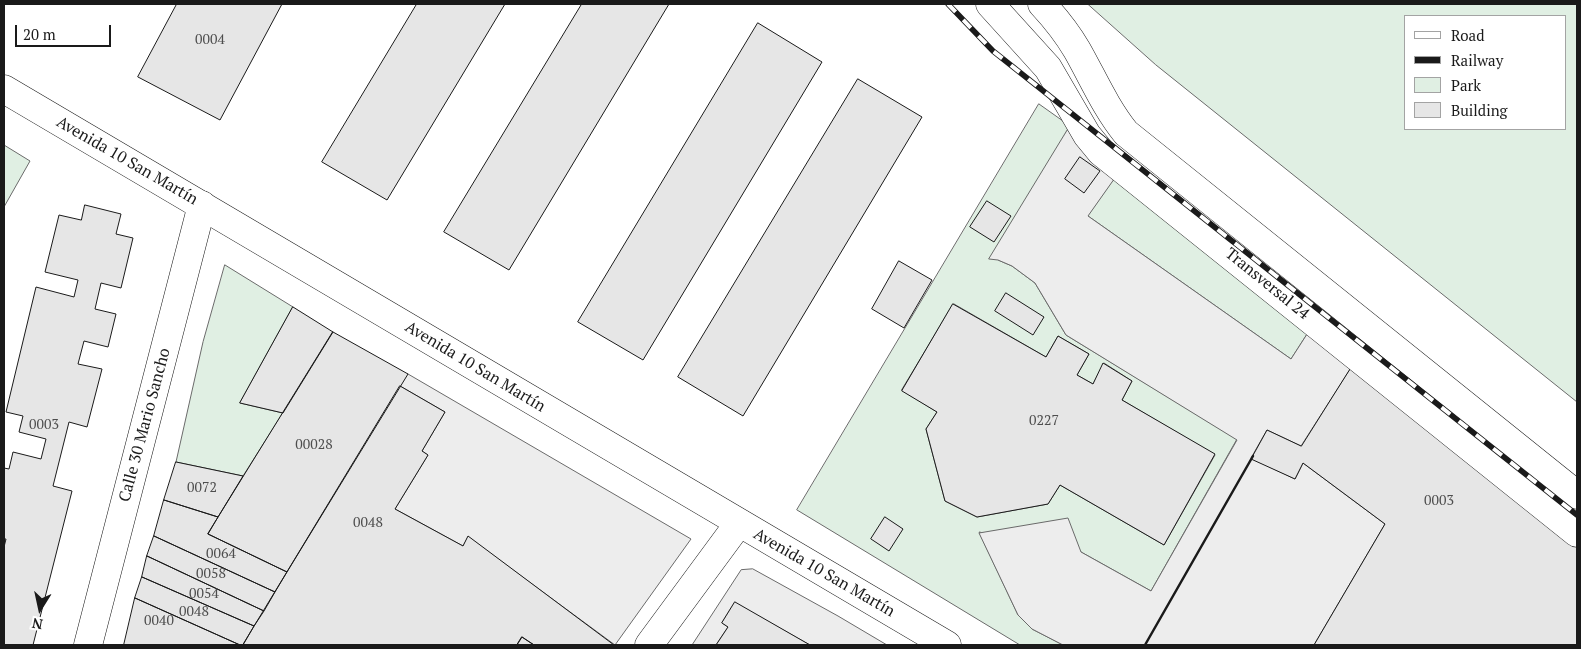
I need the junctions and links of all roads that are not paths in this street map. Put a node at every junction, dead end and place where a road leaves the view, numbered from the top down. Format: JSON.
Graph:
{"nodes":[{"id":1,"x":990,"y":4,"type":"edge"},
{"id":2,"x":1042,"y":4,"type":"edge"},
{"id":3,"x":4,"y":89,"type":"edge"},
{"id":4,"x":202,"y":205,"type":"junction"},
{"id":5,"x":1577,"y":496,"type":"edge"},
{"id":6,"x":739,"y":523,"type":"junction"},
{"id":7,"x":1577,"y":534,"type":"edge"},
{"id":8,"x":88,"y":645,"type":"edge"},
{"id":9,"x":649,"y":645,"type":"edge"},
{"id":10,"x":947,"y":645,"type":"edge"}],
"edges":[{"from":1,"to":7,"type":"street","name":"Transversal 24"},
{"from":2,"to":5,"type":"street","name":"Transversal 24"},
{"from":3,"to":4,"type":"street","name":"Avenida 10 San Martín"},
{"from":4,"to":6,"type":"street","name":"Avenida 10 San Martín"},
{"from":4,"to":8,"type":"street","name":"Calle 30 Mario Sancho"},
{"from":6,"to":9,"type":"street"},
{"from":6,"to":10,"type":"street","name":"Avenida 10 San Martín"}]}
